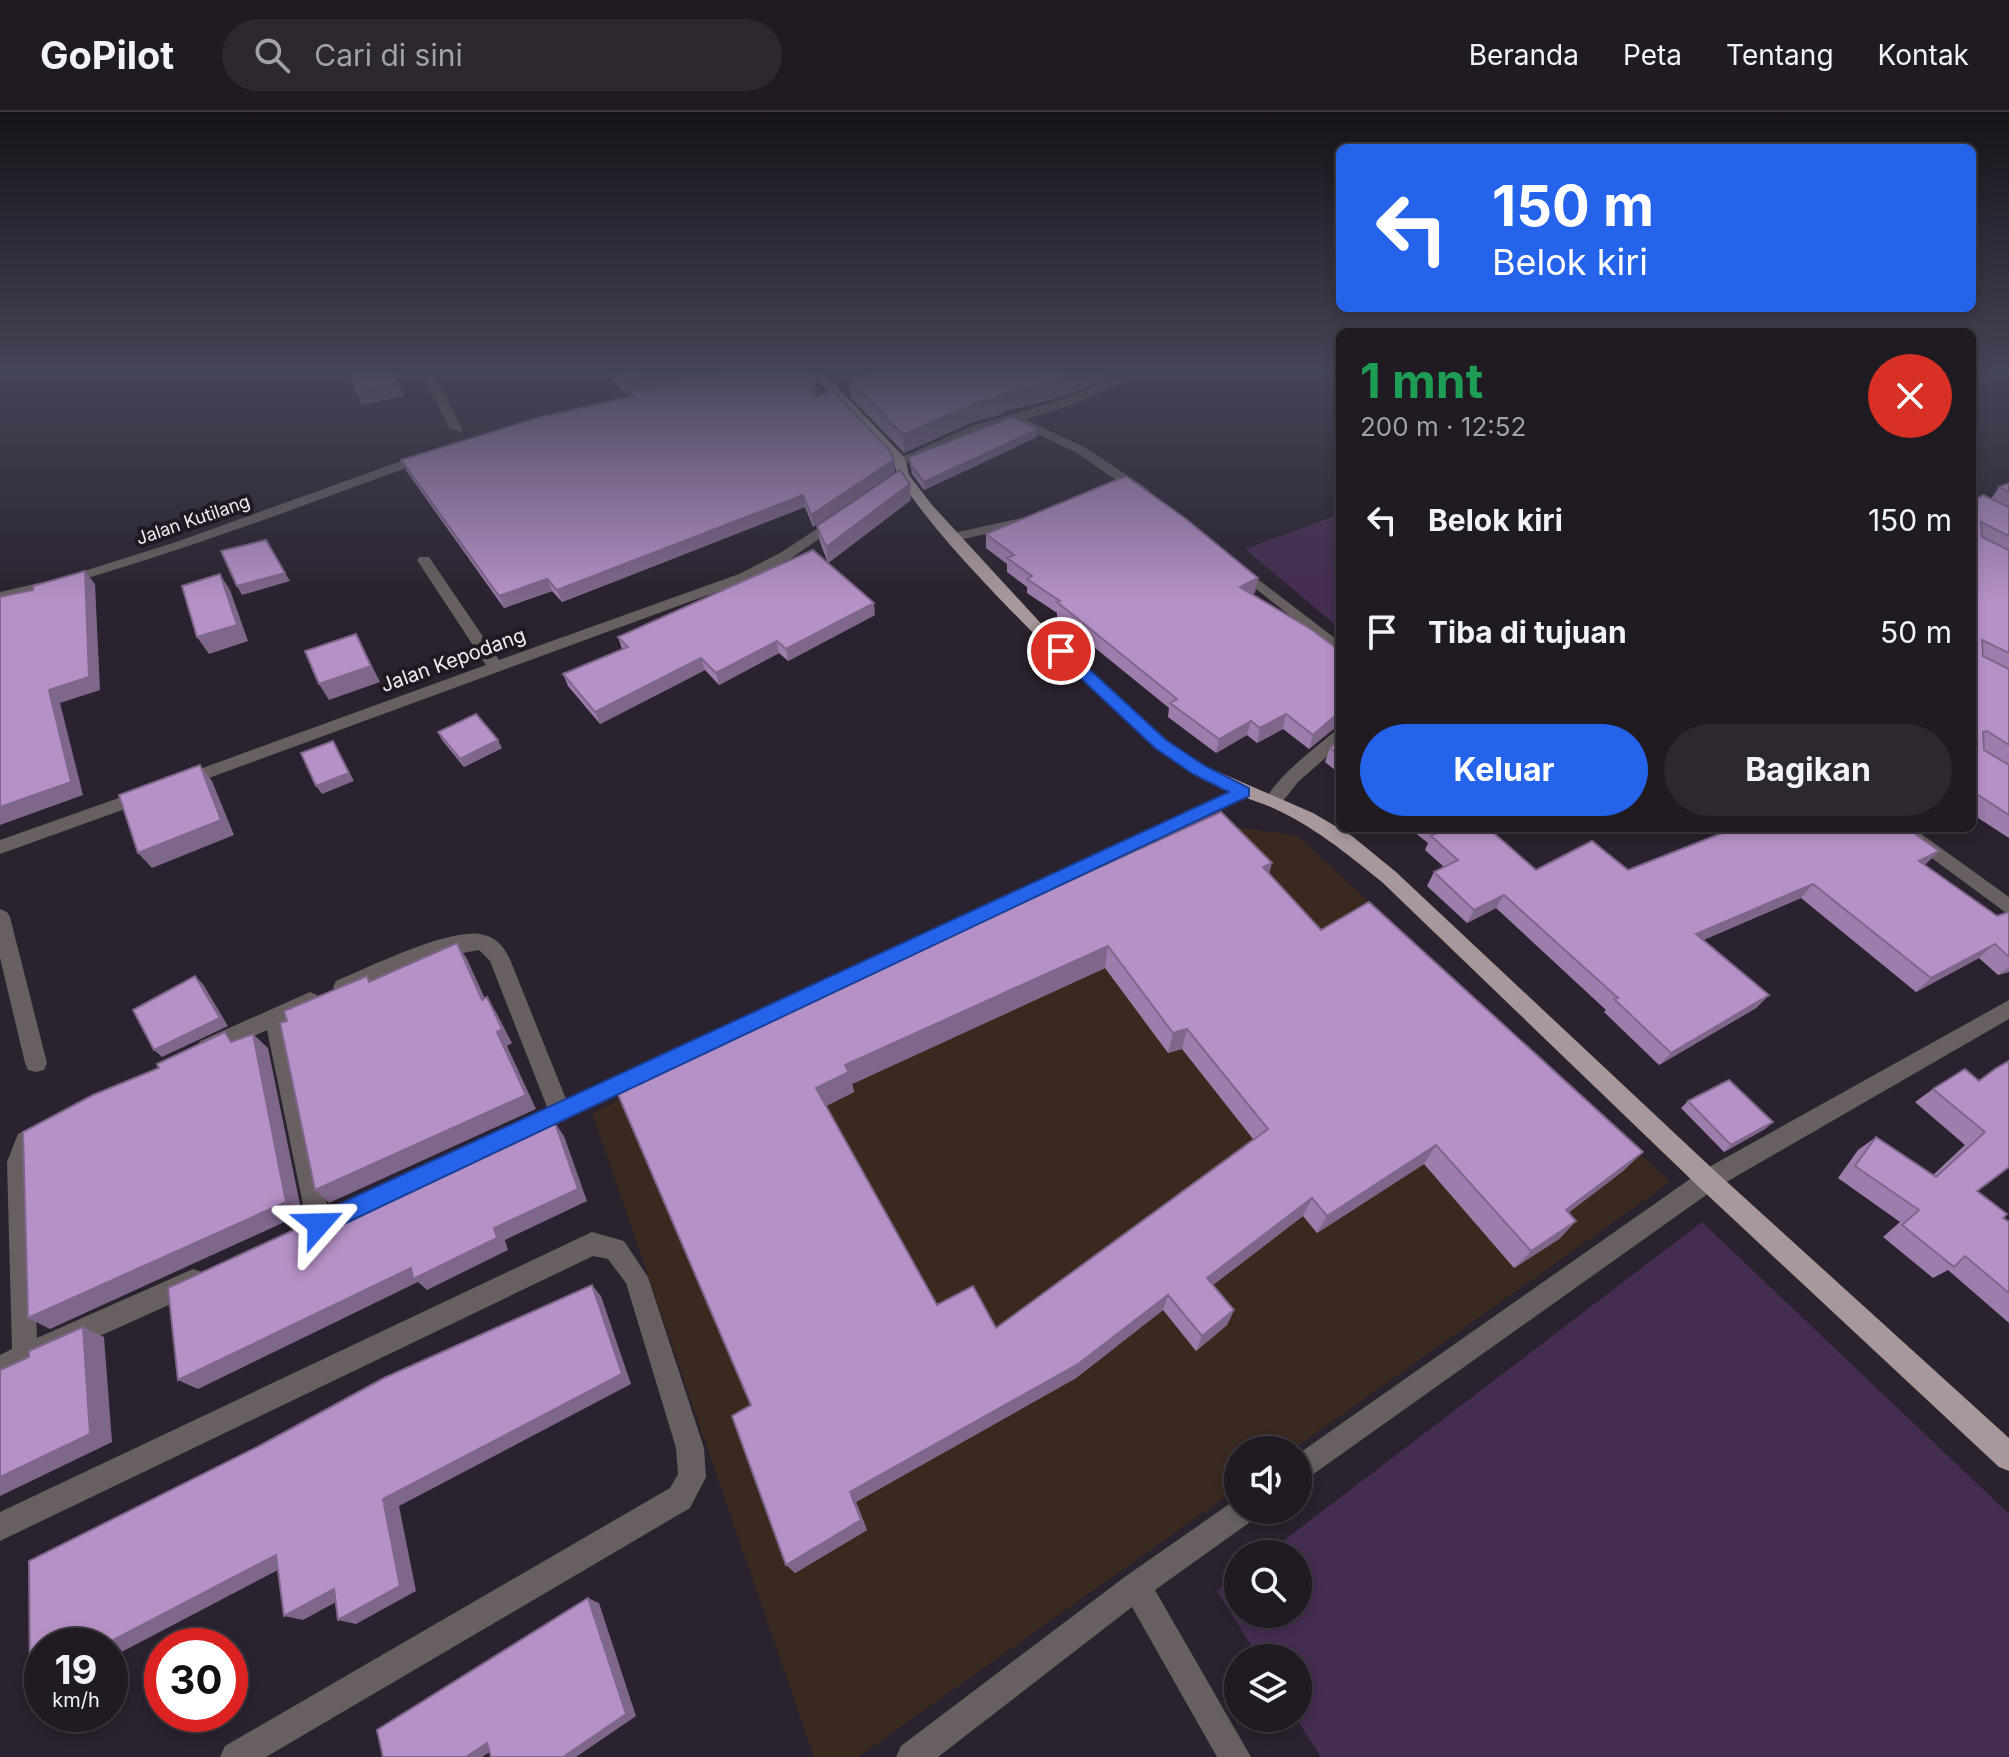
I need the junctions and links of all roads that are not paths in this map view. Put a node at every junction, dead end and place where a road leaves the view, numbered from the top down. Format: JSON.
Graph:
{"nodes":[{"id":1,"x":876,"y":447,"type":"edge"},
{"id":2,"x":945,"y":447,"type":"edge"},
{"id":3,"x":1071,"y":447,"type":"edge"},
{"id":4,"x":445,"y":449,"type":"edge"},
{"id":5,"x":897,"y":473,"type":"junction"},
{"id":6,"x":1157,"y":503,"type":"edge"},
{"id":7,"x":850,"y":511,"type":"edge"},
{"id":8,"x":1036,"y":518,"type":"edge"},
{"id":9,"x":954,"y":537,"type":"junction"},
{"id":10,"x":1224,"y":556,"type":"edge"},
{"id":11,"x":424,"y":560,"type":"dead end"},
{"id":12,"x":0,"y":597,"type":"edge"},
{"id":13,"x":1336,"y":647,"type":"edge"},
{"id":14,"x":496,"y":668,"type":"junction"},
{"id":15,"x":1336,"y":740,"type":"edge"},
{"id":16,"x":1244,"y":792,"type":"junction"},
{"id":17,"x":1273,"y":801,"type":"junction"},
{"id":18,"x":1906,"y":832,"type":"edge"},
{"id":19,"x":0,"y":847,"type":"edge"},
{"id":20,"x":2009,"y":907,"type":"edge"},
{"id":21,"x":0,"y":917,"type":"edge"},
{"id":22,"x":2009,"y":1009,"type":"edge"},
{"id":23,"x":275,"y":1016,"type":"junction"},
{"id":24,"x":191,"y":1056,"type":"edge"},
{"id":25,"x":36,"y":1063,"type":"dead end"},
{"id":26,"x":560,"y":1112,"type":"junction"},
{"id":27,"x":66,"y":1117,"type":"edge"},
{"id":28,"x":489,"y":1145,"type":"edge"},
{"id":29,"x":1708,"y":1180,"type":"junction"},
{"id":30,"x":347,"y":1211,"type":"edge"},
{"id":31,"x":221,"y":1268,"type":"edge"},
{"id":32,"x":25,"y":1357,"type":"junction"},
{"id":33,"x":0,"y":1368,"type":"edge"},
{"id":34,"x":2009,"y":1457,"type":"edge"},
{"id":35,"x":1312,"y":1461,"type":"edge"},
{"id":36,"x":1224,"y":1523,"type":"edge"},
{"id":37,"x":0,"y":1527,"type":"edge"},
{"id":38,"x":1136,"y":1586,"type":"junction"},
{"id":39,"x":236,"y":1757,"type":"edge"},
{"id":40,"x":912,"y":1757,"type":"edge"},
{"id":41,"x":1235,"y":1757,"type":"edge"}],
"edges":[{"from":1,"to":5,"type":"main road"},
{"from":2,"to":5,"type":"street"},
{"from":3,"to":6,"type":"street"},
{"from":4,"to":12,"type":"street","name":"Jalan Kutilang"},
{"from":5,"to":9,"type":"main road"},
{"from":7,"to":14,"type":"street","name":"Jalan Kepodang"},
{"from":8,"to":9,"type":"street"},
{"from":9,"to":16,"type":"main road"},
{"from":10,"to":13,"type":"street"},
{"from":11,"to":14,"type":"street"},
{"from":14,"to":19,"type":"street","name":"Jalan Kepodang"},
{"from":15,"to":17,"type":"street"},
{"from":16,"to":17,"type":"main road"},
{"from":16,"to":26,"type":"street"},
{"from":17,"to":29,"type":"main road"},
{"from":18,"to":20,"type":"street"},
{"from":21,"to":25,"type":"street"},
{"from":22,"to":29,"type":"street"},
{"from":23,"to":24,"type":"street"},
{"from":23,"to":26,"type":"street"},
{"from":23,"to":30,"type":"street"},
{"from":26,"to":28,"type":"street"},
{"from":27,"to":32,"type":"street"},
{"from":29,"to":34,"type":"main road"},
{"from":29,"to":35,"type":"street"},
{"from":31,"to":32,"type":"street"},
{"from":32,"to":33,"type":"street"},
{"from":36,"to":38,"type":"street"},
{"from":37,"to":39,"type":"street"},
{"from":38,"to":40,"type":"street"},
{"from":38,"to":41,"type":"street"}]}
